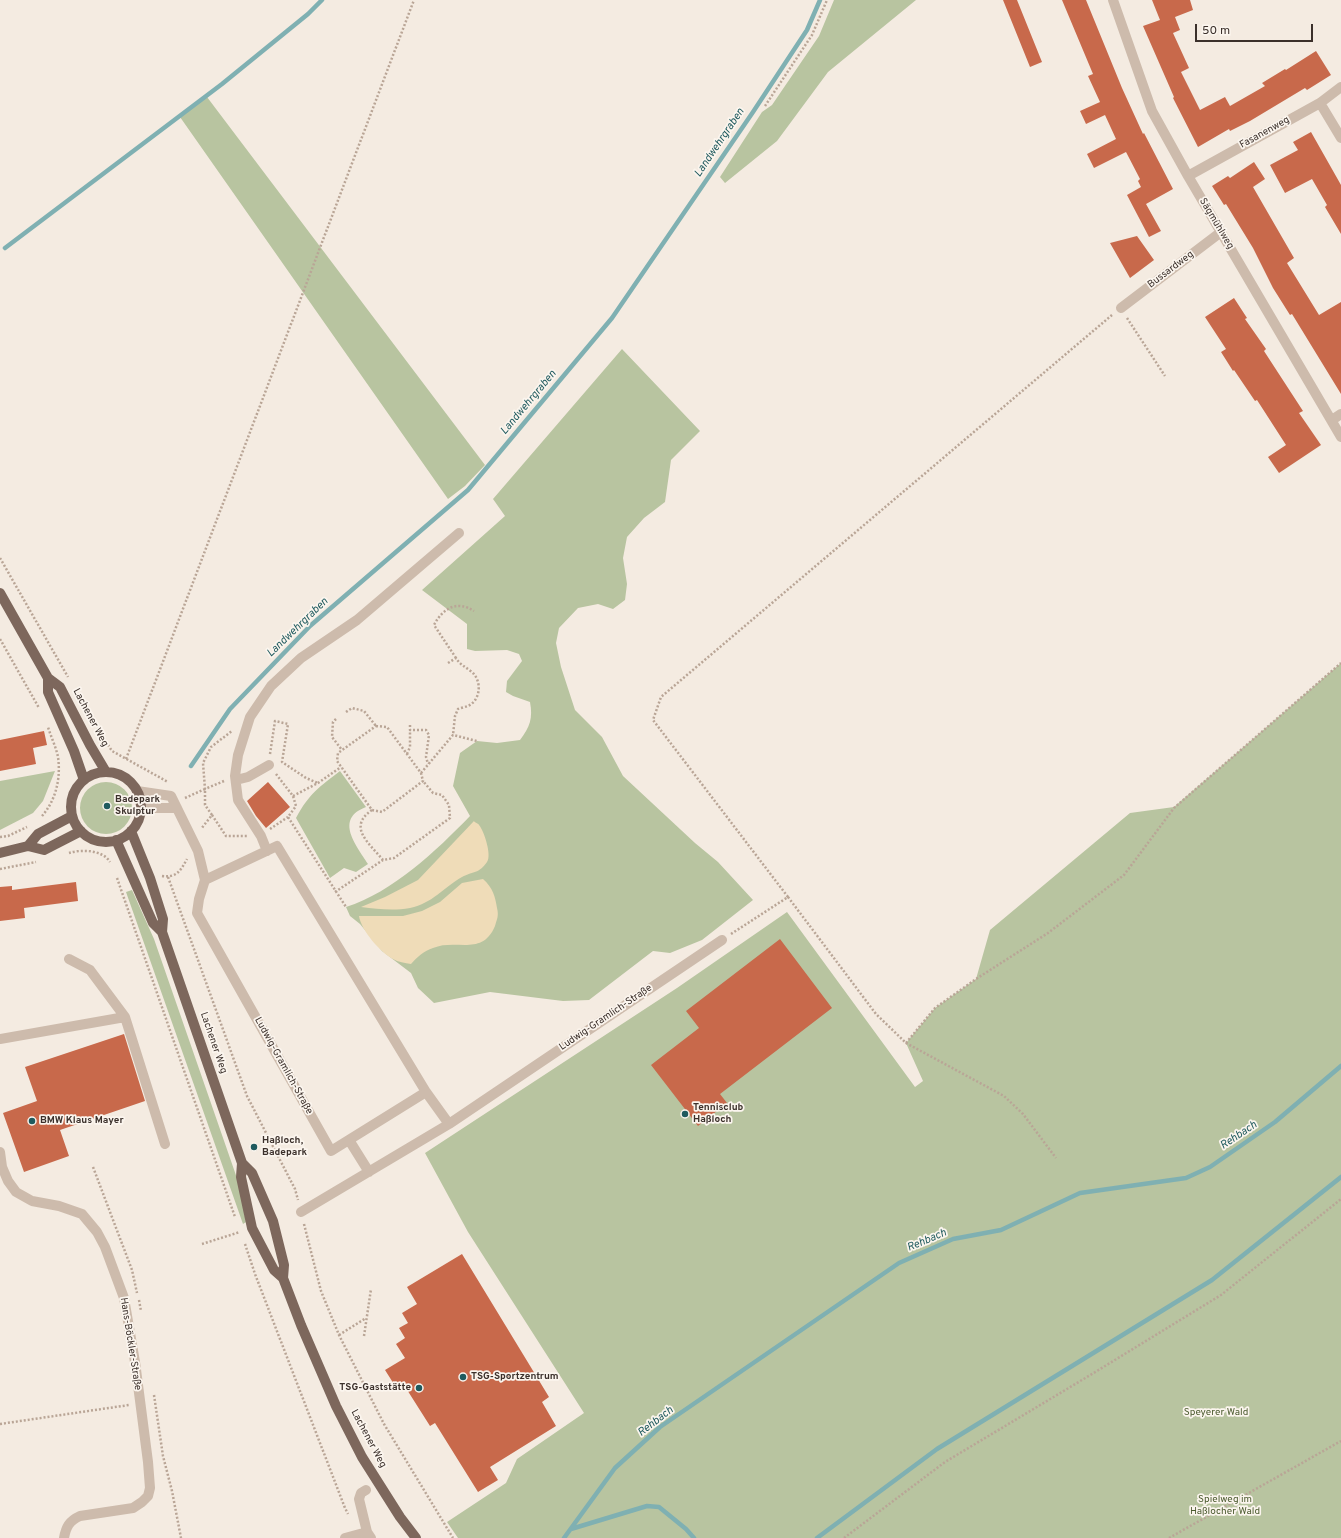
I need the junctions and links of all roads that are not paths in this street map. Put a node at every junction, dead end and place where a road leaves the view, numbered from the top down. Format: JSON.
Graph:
{"nodes":[{"id":1,"x":1113,"y":0,"type":"edge"},
{"id":2,"x":1341,"y":87,"type":"edge"},
{"id":3,"x":1320,"y":102,"type":"junction"},
{"id":4,"x":1341,"y":138,"type":"edge"},
{"id":5,"x":1188,"y":176,"type":"junction"},
{"id":6,"x":1221,"y":232,"type":"junction"},
{"id":7,"x":1121,"y":308,"type":"road end"},
{"id":8,"x":1341,"y":414,"type":"edge"},
{"id":9,"x":1332,"y":420,"type":"junction"},
{"id":10,"x":1341,"y":437,"type":"edge"},
{"id":11,"x":459,"y":533,"type":"dead end"},
{"id":12,"x":0,"y":593,"type":"edge"},
{"id":13,"x":48,"y":678,"type":"junction"},
{"id":14,"x":269,"y":765,"type":"road end"},
{"id":15,"x":106,"y":772,"type":"junction"},
{"id":16,"x":236,"y":778,"type":"junction"},
{"id":17,"x":84,"y":780,"type":"junction"},
{"id":18,"x":137,"y":790,"type":"junction"},
{"id":19,"x":140,"y":808,"type":"junction"},
{"id":20,"x":177,"y":808,"type":"junction"},
{"id":21,"x":72,"y":816,"type":"junction"},
{"id":22,"x":131,"y":830,"type":"junction"},
{"id":23,"x":81,"y":831,"type":"junction"},
{"id":24,"x":116,"y":840,"type":"junction"},
{"id":25,"x":28,"y":846,"type":"junction"},
{"id":26,"x":267,"y":851,"type":"junction"},
{"id":27,"x":0,"y":853,"type":"edge"},
{"id":28,"x":205,"y":880,"type":"junction"},
{"id":29,"x":162,"y":932,"type":"junction"},
{"id":30,"x":722,"y":940,"type":"road end"},
{"id":31,"x":69,"y":959,"type":"dead end"},
{"id":32,"x":125,"y":1017,"type":"junction"},
{"id":33,"x":0,"y":1039,"type":"edge"},
{"id":34,"x":426,"y":1092,"type":"junction"},
{"id":35,"x":449,"y":1124,"type":"junction"},
{"id":36,"x":349,"y":1140,"type":"junction"},
{"id":37,"x":165,"y":1144,"type":"dead end"},
{"id":38,"x":0,"y":1152,"type":"edge"},
{"id":39,"x":242,"y":1163,"type":"junction"},
{"id":40,"x":370,"y":1172,"type":"junction"},
{"id":41,"x":301,"y":1212,"type":"road end"},
{"id":42,"x":283,"y":1278,"type":"junction"},
{"id":43,"x":366,"y":1490,"type":"dead end"},
{"id":44,"x":369,"y":1535,"type":"edge"},
{"id":45,"x":64,"y":1538,"type":"edge"},
{"id":46,"x":345,"y":1538,"type":"edge"},
{"id":47,"x":416,"y":1538,"type":"edge"}],
"edges":[{"from":1,"to":5,"type":"street","name":"Sägmühlweg"},
{"from":2,"to":3,"type":"street","name":"Fasanenweg"},
{"from":3,"to":4,"type":"street"},
{"from":3,"to":5,"type":"street","name":"Fasanenweg"},
{"from":5,"to":6,"type":"street","name":"Sägmühlweg"},
{"from":6,"to":7,"type":"street","name":"Bussardweg"},
{"from":6,"to":9,"type":"street","name":"Sägmühlweg"},
{"from":8,"to":9,"type":"street"},
{"from":9,"to":10,"type":"street","name":"Sägmühlweg"},
{"from":11,"to":16,"type":"street"},
{"from":12,"to":13,"type":"main road","name":"Lachener Weg"},
{"from":13,"to":15,"type":"main road","name":"Lachener Weg"},
{"from":13,"to":17,"type":"main road","name":"Lachener Weg"},
{"from":14,"to":16,"type":"street"},
{"from":15,"to":17,"type":"main road"},
{"from":15,"to":18,"type":"main road"},
{"from":16,"to":26,"type":"street"},
{"from":17,"to":21,"type":"main road"},
{"from":18,"to":19,"type":"main road"},
{"from":18,"to":20,"type":"street"},
{"from":19,"to":20,"type":"street"},
{"from":19,"to":22,"type":"main road"},
{"from":20,"to":28,"type":"street"},
{"from":21,"to":23,"type":"main road"},
{"from":21,"to":25,"type":"main road"},
{"from":22,"to":24,"type":"main road"},
{"from":22,"to":29,"type":"main road","name":"Lachener Weg"},
{"from":23,"to":24,"type":"main road"},
{"from":23,"to":25,"type":"main road"},
{"from":24,"to":29,"type":"main road","name":"Lachener Weg"},
{"from":25,"to":27,"type":"main road"},
{"from":26,"to":28,"type":"street"},
{"from":26,"to":34,"type":"street"},
{"from":28,"to":36,"type":"street","name":"Ludwig-Gramlich-Straße"},
{"from":29,"to":39,"type":"main road","name":"Lachener Weg"},
{"from":30,"to":35,"type":"street","name":"Ludwig-Gramlich-Straße"},
{"from":31,"to":32,"type":"street"},
{"from":32,"to":33,"type":"street"},
{"from":32,"to":37,"type":"street"},
{"from":34,"to":35,"type":"street"},
{"from":34,"to":36,"type":"street","name":"Ludwig-Gramlich-Straße"},
{"from":35,"to":40,"type":"street","name":"Ludwig-Gramlich-Straße"},
{"from":36,"to":40,"type":"street"},
{"from":38,"to":45,"type":"street","name":"Hans-Böckler-Straße"},
{"from":39,"to":42,"type":"main road","name":"Lachener Weg"},
{"from":39,"to":42,"type":"main road","name":"Lachener Weg"},
{"from":40,"to":41,"type":"street","name":"Ludwig-Gramlich-Straße"},
{"from":42,"to":47,"type":"main road","name":"Lachener Weg"},
{"from":43,"to":44,"type":"street"},
{"from":44,"to":46,"type":"street"}]}
